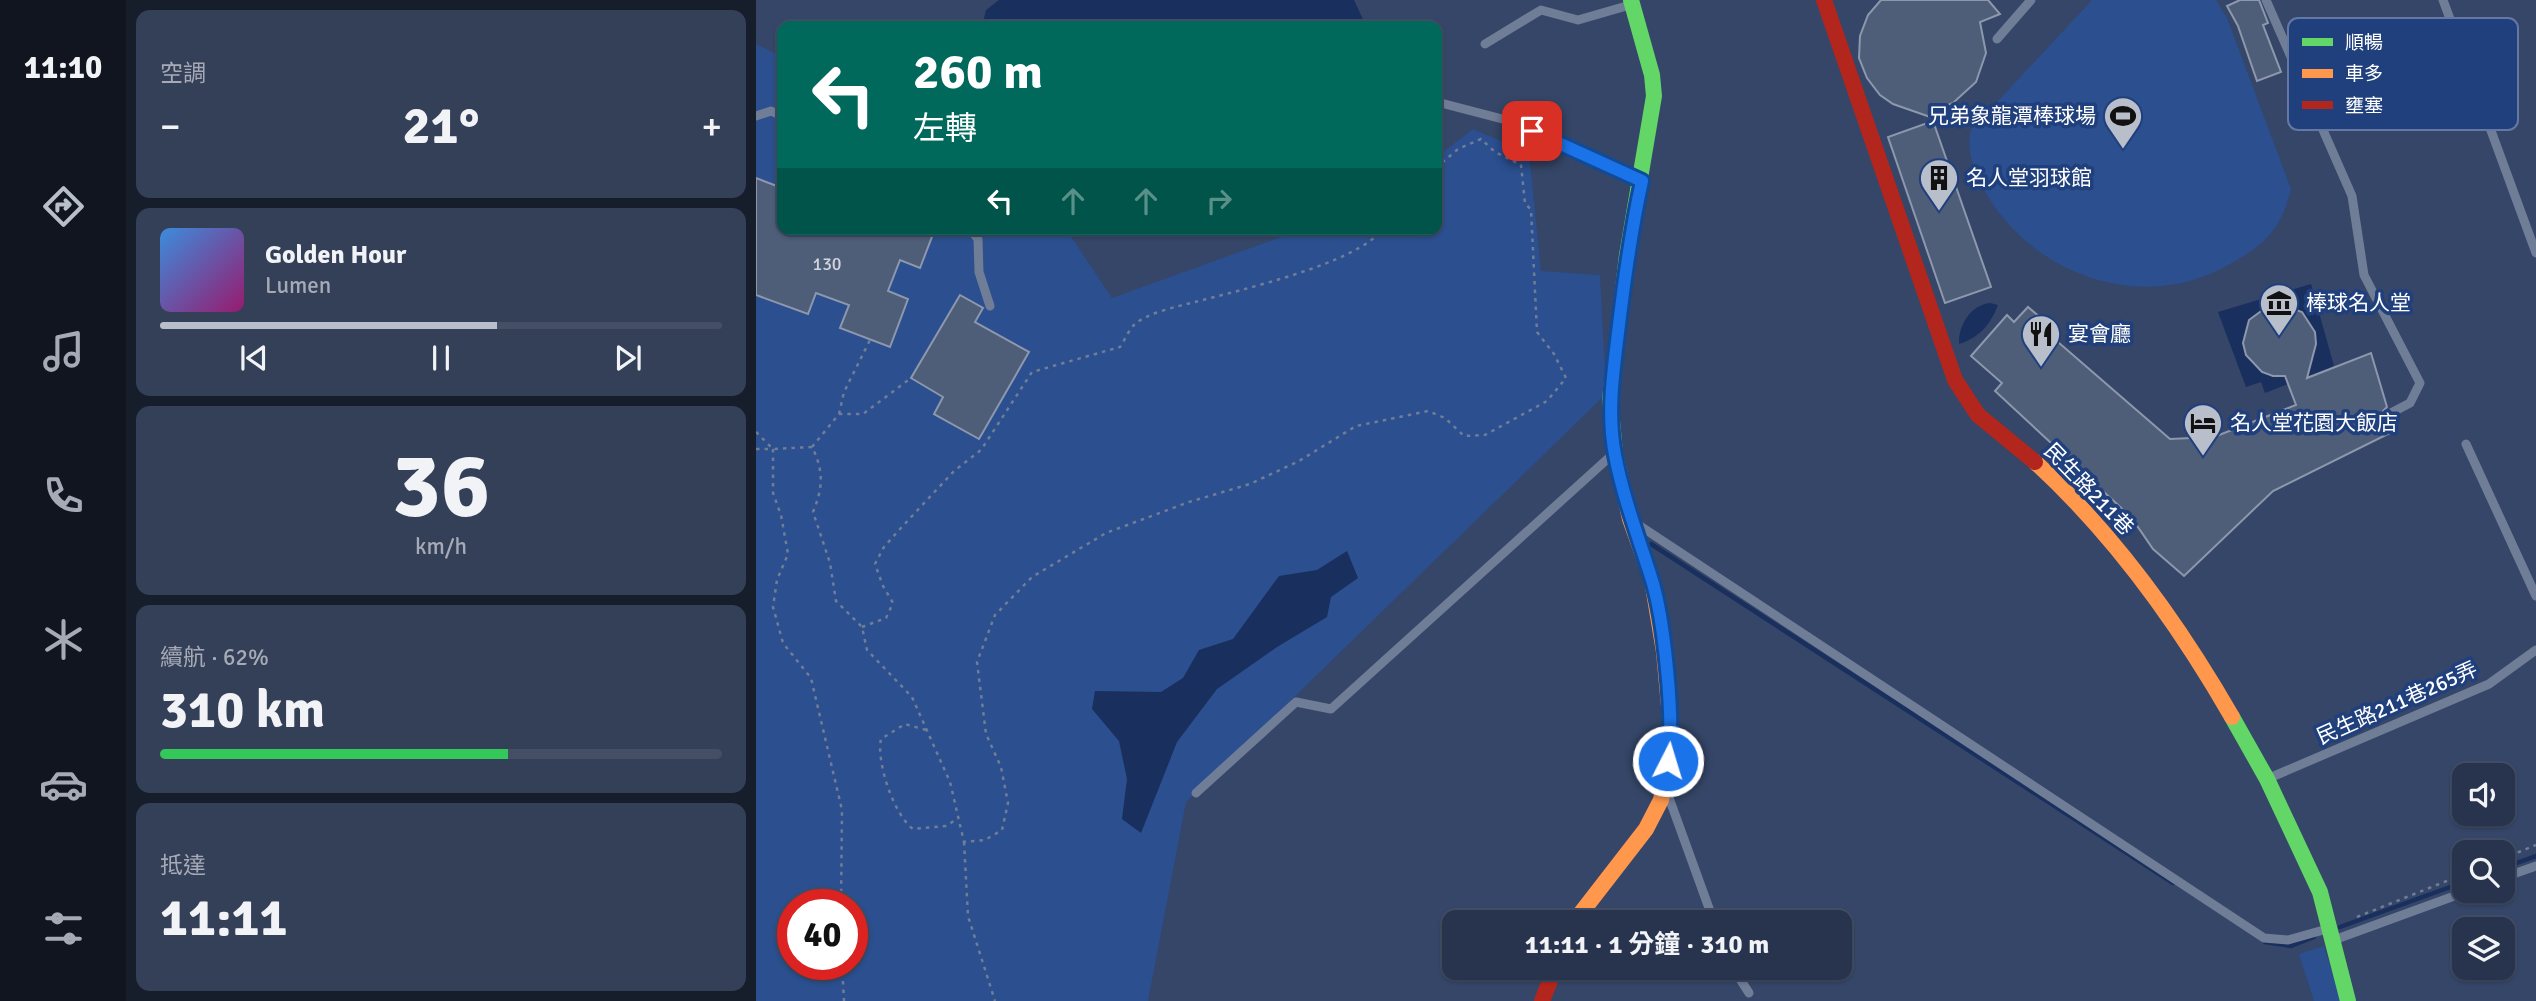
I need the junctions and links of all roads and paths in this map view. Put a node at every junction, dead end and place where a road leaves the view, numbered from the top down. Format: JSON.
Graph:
{"nodes":[{"id":1,"x":1825,"y":0,"type":"edge"},
{"id":2,"x":2031,"y":0,"type":"edge"},
{"id":3,"x":2266,"y":0,"type":"edge"},
{"id":4,"x":2443,"y":0,"type":"edge"},
{"id":5,"x":1631,"y":2,"type":"edge"},
{"id":6,"x":2450,"y":18,"type":"edge"},
{"id":7,"x":1997,"y":38,"type":"dead end"},
{"id":8,"x":1485,"y":44,"type":"dead end"},
{"id":9,"x":2288,"y":50,"type":"edge"},
{"id":10,"x":1442,"y":103,"type":"edge"},
{"id":11,"x":777,"y":114,"type":"edge"},
{"id":12,"x":756,"y":116,"type":"edge"},
{"id":13,"x":2323,"y":130,"type":"edge"},
{"id":14,"x":2491,"y":130,"type":"edge"},
{"id":15,"x":1442,"y":163,"type":"edge"},
{"id":16,"x":1642,"y":181,"type":"junction"},
{"id":17,"x":975,"y":235,"type":"edge"},
{"id":18,"x":1378,"y":235,"type":"edge"},
{"id":19,"x":2536,"y":253,"type":"edge"},
{"id":20,"x":990,"y":306,"type":"dead end"},
{"id":21,"x":870,"y":340,"type":"dead end"},
{"id":22,"x":911,"y":378,"type":"dead end"},
{"id":23,"x":839,"y":414,"type":"junction"},
{"id":24,"x":2389,"y":414,"type":"dead end"},
{"id":25,"x":756,"y":432,"type":"edge"},
{"id":26,"x":2466,"y":444,"type":"dead end"},
{"id":27,"x":812,"y":447,"type":"junction"},
{"id":28,"x":756,"y":449,"type":"edge"},
{"id":29,"x":773,"y":449,"type":"junction"},
{"id":30,"x":1615,"y":453,"type":"junction"},
{"id":31,"x":1630,"y":519,"type":"junction"},
{"id":32,"x":2536,"y":596,"type":"edge"},
{"id":33,"x":862,"y":627,"type":"junction"},
{"id":34,"x":2536,"y":650,"type":"edge"},
{"id":35,"x":926,"y":730,"type":"junction"},
{"id":36,"x":2267,"y":779,"type":"junction"},
{"id":37,"x":1664,"y":784,"type":"junction"},
{"id":38,"x":1196,"y":793,"type":"dead end"},
{"id":39,"x":958,"y":818,"type":"junction"},
{"id":40,"x":964,"y":842,"type":"junction"},
{"id":41,"x":2536,"y":845,"type":"edge"},
{"id":42,"x":2515,"y":854,"type":"edge"},
{"id":43,"x":2536,"y":866,"type":"edge"},
{"id":44,"x":2515,"y":873,"type":"edge"},
{"id":45,"x":2452,"y":879,"type":"edge"},
{"id":46,"x":841,"y":889,"type":"edge"},
{"id":47,"x":2452,"y":896,"type":"edge"},
{"id":48,"x":1583,"y":910,"type":"edge"},
{"id":49,"x":1710,"y":910,"type":"edge"},
{"id":50,"x":2354,"y":919,"type":"dead end"},
{"id":51,"x":2331,"y":934,"type":"junction"},
{"id":52,"x":843,"y":980,"type":"edge"},
{"id":53,"x":1550,"y":980,"type":"edge"},
{"id":54,"x":1741,"y":980,"type":"edge"},
{"id":55,"x":1749,"y":993,"type":"dead end"},
{"id":56,"x":844,"y":1001,"type":"edge"},
{"id":57,"x":995,"y":1001,"type":"edge"},
{"id":58,"x":1542,"y":1001,"type":"edge"},
{"id":59,"x":2348,"y":1001,"type":"edge"}],
"edges":[{"from":1,"to":36,"type":"street","name":"民生路211巷"},
{"from":2,"to":7,"type":"lane"},
{"from":3,"to":9,"type":"lane"},
{"from":4,"to":6,"type":"lane"},
{"from":5,"to":8,"type":"lane"},
{"from":5,"to":16,"type":"street"},
{"from":10,"to":16,"type":"lane"},
{"from":11,"to":12,"type":"lane"},
{"from":13,"to":24,"type":"lane"},
{"from":14,"to":19,"type":"lane"},
{"from":15,"to":40,"type":"path"},
{"from":16,"to":30,"type":"street"},
{"from":17,"to":20,"type":"lane"},
{"from":18,"to":33,"type":"path"},
{"from":21,"to":23,"type":"path"},
{"from":22,"to":23,"type":"path"},
{"from":23,"to":27,"type":"path"},
{"from":25,"to":29,"type":"path"},
{"from":26,"to":32,"type":"lane"},
{"from":27,"to":29,"type":"path"},
{"from":27,"to":33,"type":"path"},
{"from":28,"to":29,"type":"path"},
{"from":29,"to":46,"type":"path"},
{"from":30,"to":31,"type":"street"},
{"from":30,"to":38,"type":"lane"},
{"from":31,"to":37,"type":"street"},
{"from":31,"to":51,"type":"lane"},
{"from":33,"to":35,"type":"path"},
{"from":34,"to":36,"type":"lane","name":"民生路211巷265弄"},
{"from":35,"to":39,"type":"path"},
{"from":35,"to":39,"type":"path"},
{"from":36,"to":51,"type":"street","name":"民生路211巷"},
{"from":37,"to":48,"type":"street"},
{"from":37,"to":49,"type":"lane"},
{"from":39,"to":40,"type":"path"},
{"from":40,"to":57,"type":"path"},
{"from":41,"to":42,"type":"path"},
{"from":43,"to":44,"type":"lane"},
{"from":45,"to":50,"type":"path"},
{"from":47,"to":51,"type":"lane"},
{"from":51,"to":59,"type":"street","name":"民生路211巷"},
{"from":52,"to":56,"type":"path"},
{"from":53,"to":58,"type":"street"},
{"from":54,"to":55,"type":"lane"}]}
